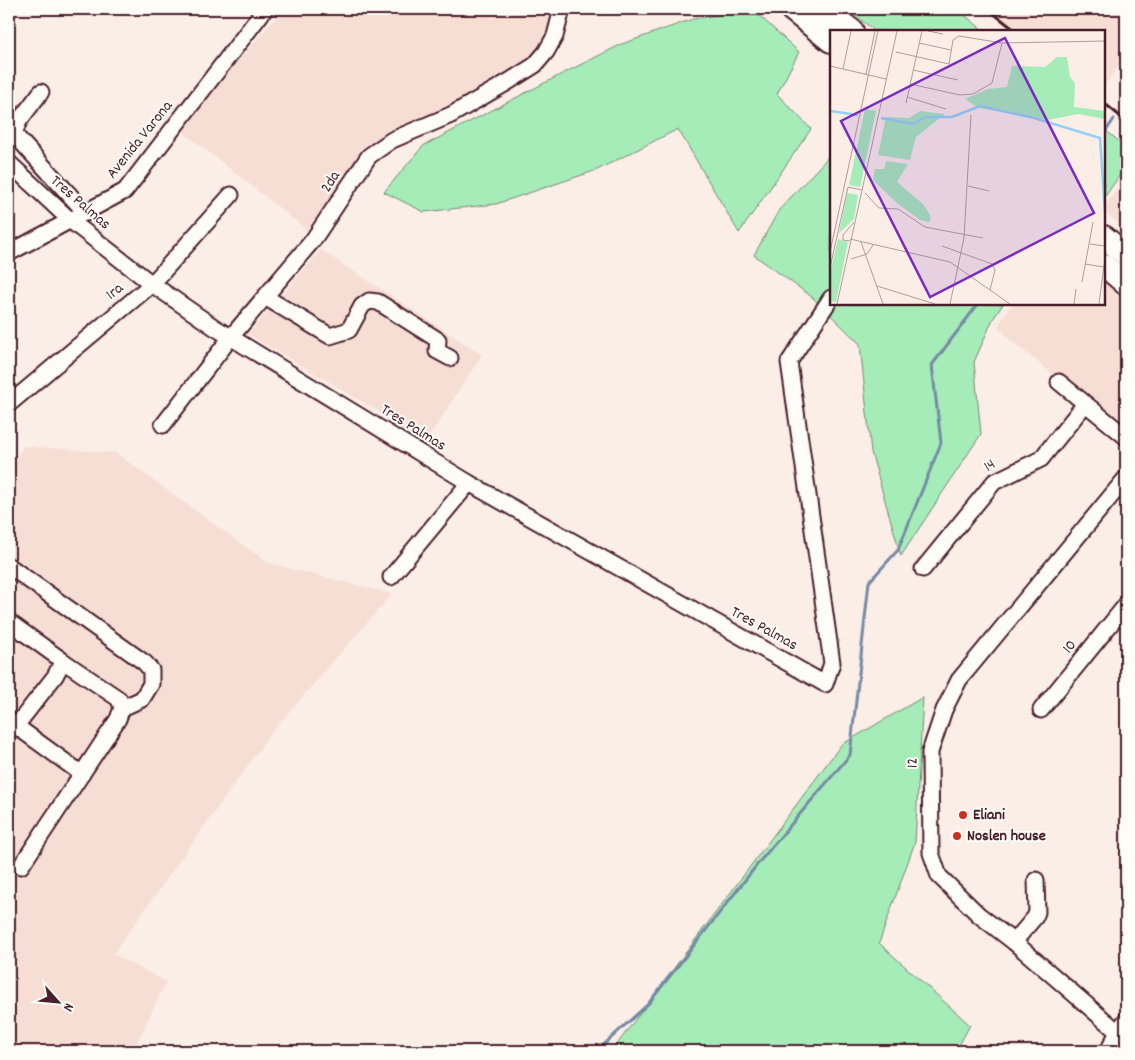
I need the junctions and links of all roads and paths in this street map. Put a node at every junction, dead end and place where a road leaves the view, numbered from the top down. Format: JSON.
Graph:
{"nodes":[{"id":1,"x":265,"y":9,"type":"edge"},
{"id":2,"x":562,"y":9,"type":"edge"},
{"id":3,"x":791,"y":9,"type":"edge"},
{"id":4,"x":824,"y":9,"type":"edge"},
{"id":5,"x":851,"y":30,"type":"edge"},
{"id":6,"x":830,"y":40,"type":"edge"},
{"id":7,"x":42,"y":92,"type":"dead end"},
{"id":8,"x":9,"y":163,"type":"edge"},
{"id":9,"x":231,"y":195,"type":"dead end"},
{"id":10,"x":86,"y":213,"type":"junction"},
{"id":11,"x":71,"y":221,"type":"junction"},
{"id":12,"x":1105,"y":237,"type":"edge"},
{"id":13,"x":9,"y":253,"type":"edge"},
{"id":14,"x":1126,"y":255,"type":"edge"},
{"id":15,"x":1105,"y":266,"type":"edge"},
{"id":16,"x":152,"y":284,"type":"junction"},
{"id":17,"x":1126,"y":284,"type":"edge"},
{"id":18,"x":265,"y":297,"type":"junction"},
{"id":19,"x":830,"y":300,"type":"edge"},
{"id":20,"x":230,"y":337,"type":"junction"},
{"id":21,"x":450,"y":358,"type":"dead end"},
{"id":22,"x":1059,"y":382,"type":"dead end"},
{"id":23,"x":9,"y":404,"type":"edge"},
{"id":24,"x":1085,"y":404,"type":"junction"},
{"id":25,"x":163,"y":425,"type":"dead end"},
{"id":26,"x":1126,"y":437,"type":"edge"},
{"id":27,"x":1126,"y":478,"type":"edge"},
{"id":28,"x":469,"y":483,"type":"junction"},
{"id":29,"x":9,"y":566,"type":"edge"},
{"id":30,"x":923,"y":569,"type":"dead end"},
{"id":31,"x":390,"y":577,"type":"dead end"},
{"id":32,"x":1126,"y":605,"type":"edge"},
{"id":33,"x":9,"y":622,"type":"edge"},
{"id":34,"x":63,"y":661,"type":"junction"},
{"id":35,"x":122,"y":708,"type":"junction"},
{"id":36,"x":1041,"y":710,"type":"dead end"},
{"id":37,"x":12,"y":723,"type":"edge"},
{"id":38,"x":82,"y":774,"type":"junction"},
{"id":39,"x":21,"y":866,"type":"dead end"},
{"id":40,"x":1036,"y":880,"type":"dead end"},
{"id":41,"x":1014,"y":942,"type":"junction"},
{"id":42,"x":1122,"y":1026,"type":"edge"},
{"id":43,"x":1108,"y":1051,"type":"edge"}],
"edges":[{"from":1,"to":10,"type":"street","name":"Avenida Varona"},
{"from":2,"to":18,"type":"street","name":"2da"},
{"from":3,"to":6,"type":"highway"},
{"from":4,"to":5,"type":"highway"},
{"from":7,"to":10,"type":"street"},
{"from":8,"to":11,"type":"street","name":"Tres Palmas"},
{"from":9,"to":16,"type":"street","name":"1ra"},
{"from":10,"to":11,"type":"street","name":"Avenida Varona"},
{"from":11,"to":13,"type":"street","name":"Avenida Varona"},
{"from":11,"to":16,"type":"street","name":"Tres Palmas"},
{"from":12,"to":14,"type":"highway"},
{"from":15,"to":17,"type":"highway"},
{"from":16,"to":20,"type":"street","name":"Tres Palmas"},
{"from":16,"to":23,"type":"street","name":"1ra"},
{"from":18,"to":20,"type":"street","name":"2da"},
{"from":18,"to":21,"type":"street"},
{"from":19,"to":28,"type":"street","name":"Tres Palmas"},
{"from":20,"to":25,"type":"street","name":"2da"},
{"from":20,"to":28,"type":"street","name":"Tres Palmas"},
{"from":22,"to":24,"type":"street"},
{"from":24,"to":26,"type":"street"},
{"from":24,"to":30,"type":"street","name":"14"},
{"from":27,"to":41,"type":"street","name":"12"},
{"from":28,"to":31,"type":"street"},
{"from":29,"to":35,"type":"street"},
{"from":32,"to":36,"type":"street","name":"10"},
{"from":33,"to":34,"type":"street"},
{"from":34,"to":35,"type":"street"},
{"from":34,"to":37,"type":"street"},
{"from":35,"to":38,"type":"street"},
{"from":37,"to":38,"type":"street"},
{"from":38,"to":39,"type":"street"},
{"from":40,"to":41,"type":"street"},
{"from":41,"to":42,"type":"street","name":"12"},
{"from":42,"to":43,"type":"street"}]}
